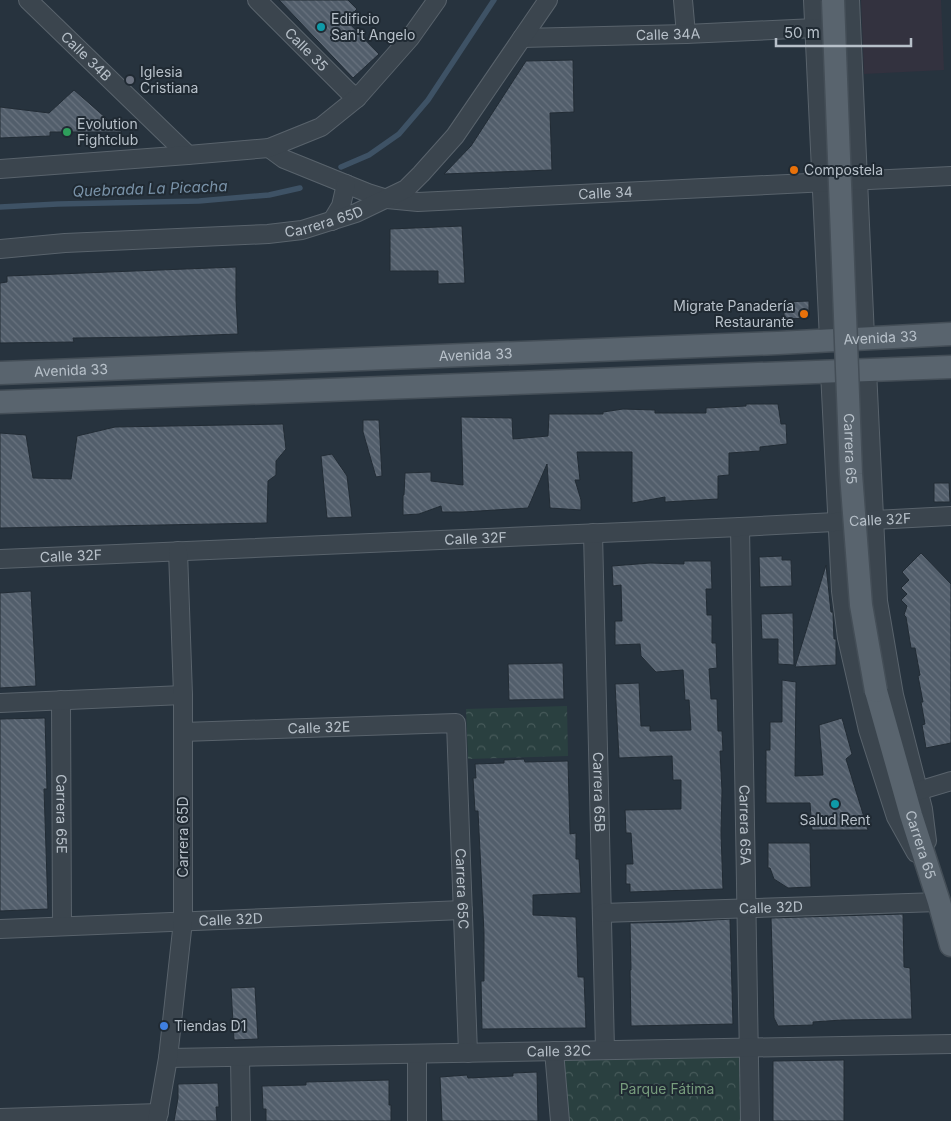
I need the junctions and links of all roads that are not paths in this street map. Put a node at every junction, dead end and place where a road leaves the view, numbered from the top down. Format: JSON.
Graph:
{"nodes":[{"id":1,"x":28,"y":0,"type":"edge"},
{"id":2,"x":258,"y":0,"type":"edge"},
{"id":3,"x":437,"y":0,"type":"edge"},
{"id":4,"x":548,"y":0,"type":"edge"},
{"id":5,"x":683,"y":0,"type":"edge"},
{"id":6,"x":814,"y":0,"type":"edge"},
{"id":7,"x":833,"y":0,"type":"edge"},
{"id":8,"x":850,"y":0,"type":"edge"},
{"id":9,"x":815,"y":28,"type":"junction"},
{"id":10,"x":686,"y":34,"type":"junction"},
{"id":11,"x":522,"y":38,"type":"junction"},
{"id":12,"x":357,"y":98,"type":"junction"},
{"id":13,"x":269,"y":148,"type":"junction"},
{"id":14,"x":188,"y":156,"type":"junction"},
{"id":15,"x":0,"y":169,"type":"edge"},
{"id":16,"x":420,"y":176,"type":"junction"},
{"id":17,"x":951,"y":176,"type":"edge"},
{"id":18,"x":858,"y":181,"type":"junction"},
{"id":19,"x":822,"y":183,"type":"junction"},
{"id":20,"x":346,"y":184,"type":"junction"},
{"id":21,"x":387,"y":198,"type":"junction"},
{"id":22,"x":445,"y":201,"type":"junction"},
{"id":23,"x":332,"y":221,"type":"junction"},
{"id":24,"x":0,"y":249,"type":"edge"},
{"id":25,"x":951,"y":334,"type":"edge"},
{"id":26,"x":865,"y":338,"type":"junction"},
{"id":27,"x":829,"y":340,"type":"junction"},
{"id":28,"x":951,"y":367,"type":"edge"},
{"id":29,"x":867,"y":370,"type":"junction"},
{"id":30,"x":830,"y":372,"type":"junction"},
{"id":31,"x":0,"y":373,"type":"edge"},
{"id":32,"x":0,"y":402,"type":"edge"},
{"id":33,"x":951,"y":516,"type":"edge"},
{"id":34,"x":874,"y":520,"type":"junction"},
{"id":35,"x":837,"y":522,"type":"junction"},
{"id":36,"x":740,"y":527,"type":"junction"},
{"id":37,"x":593,"y":533,"type":"junction"},
{"id":38,"x":178,"y":551,"type":"junction"},
{"id":39,"x":0,"y":558,"type":"edge"},
{"id":40,"x":183,"y":695,"type":"junction"},
{"id":41,"x":61,"y":700,"type":"junction"},
{"id":42,"x":0,"y":702,"type":"edge"},
{"id":43,"x":456,"y":723,"type":"joint"},
{"id":44,"x":183,"y":732,"type":"junction"},
{"id":45,"x":951,"y":781,"type":"edge"},
{"id":46,"x":918,"y":791,"type":"junction"},
{"id":47,"x":936,"y":894,"type":"junction"},
{"id":48,"x":746,"y":908,"type":"junction"},
{"id":49,"x":463,"y":910,"type":"junction"},
{"id":50,"x":602,"y":913,"type":"junction"},
{"id":51,"x":183,"y":921,"type":"junction"},
{"id":52,"x":62,"y":926,"type":"junction"},
{"id":53,"x":0,"y":928,"type":"edge"},
{"id":54,"x":951,"y":945,"type":"edge"},
{"id":55,"x":951,"y":1044,"type":"edge"},
{"id":56,"x":748,"y":1048,"type":"junction"},
{"id":57,"x":605,"y":1050,"type":"junction"},
{"id":58,"x":554,"y":1051,"type":"junction"},
{"id":59,"x":468,"y":1053,"type":"junction"},
{"id":60,"x":417,"y":1054,"type":"junction"},
{"id":61,"x":240,"y":1057,"type":"junction"},
{"id":62,"x":168,"y":1058,"type":"junction"},
{"id":63,"x":158,"y":1117,"type":"edge"},
{"id":64,"x":0,"y":1118,"type":"edge"},
{"id":65,"x":241,"y":1121,"type":"edge"},
{"id":66,"x":417,"y":1121,"type":"edge"},
{"id":67,"x":560,"y":1121,"type":"edge"},
{"id":68,"x":750,"y":1121,"type":"edge"}],
"edges":[{"from":1,"to":14,"type":"street","name":"Calle 34B"},
{"from":2,"to":12,"type":"street","name":"Calle 35"},
{"from":3,"to":12,"type":"street"},
{"from":4,"to":11,"type":"street","name":"Carrera 65D"},
{"from":5,"to":10,"type":"street"},
{"from":6,"to":9,"type":"street"},
{"from":7,"to":47,"type":"main road","name":"Carrera 65","bridge":true},
{"from":8,"to":18,"type":"street"},
{"from":9,"to":10,"type":"street","name":"Calle 34A"},
{"from":9,"to":19,"type":"street"},
{"from":10,"to":11,"type":"street","name":"Calle 34A"},
{"from":11,"to":16,"type":"street","name":"Carrera 65D"},
{"from":12,"to":13,"type":"street"},
{"from":13,"to":14,"type":"street"},
{"from":13,"to":20,"type":"street","name":"Calle 34"},
{"from":14,"to":15,"type":"street"},
{"from":16,"to":21,"type":"street","name":"Carrera 65D"},
{"from":16,"to":22,"type":"street"},
{"from":17,"to":18,"type":"street","name":"Calle 34"},
{"from":18,"to":19,"type":"street","name":"Calle 34"},
{"from":18,"to":26,"type":"street"},
{"from":19,"to":22,"type":"street","name":"Calle 34"},
{"from":19,"to":27,"type":"street"},
{"from":20,"to":21,"type":"street","name":"Calle 34"},
{"from":20,"to":23,"type":"street"},
{"from":21,"to":22,"type":"street","name":"Calle 34"},
{"from":21,"to":23,"type":"street","name":"Carrera 65D"},
{"from":23,"to":24,"type":"street","name":"Carrera 65D"},
{"from":25,"to":26,"type":"main road","name":"Avenida 33"},
{"from":26,"to":27,"type":"main road","name":"Avenida 33"},
{"from":27,"to":31,"type":"main road","name":"Avenida 33"},
{"from":28,"to":29,"type":"main road"},
{"from":29,"to":30,"type":"main road"},
{"from":29,"to":34,"type":"street","name":"Carrera 65"},
{"from":30,"to":32,"type":"main road"},
{"from":30,"to":35,"type":"street","name":"Carrera 65"},
{"from":33,"to":34,"type":"street","name":"Calle 32F"},
{"from":34,"to":35,"type":"street","name":"Calle 32F"},
{"from":34,"to":46,"type":"street","name":"Carrera 65"},
{"from":35,"to":36,"type":"street","name":"Calle 32F"},
{"from":35,"to":47,"type":"street","name":"Carrera 65"},
{"from":36,"to":37,"type":"street","name":"Calle 32F"},
{"from":36,"to":48,"type":"street","name":"Carrera 65A"},
{"from":37,"to":38,"type":"street","name":"Calle 32F"},
{"from":37,"to":50,"type":"street","name":"Carrera 65B"},
{"from":38,"to":39,"type":"street","name":"Calle 32F"},
{"from":38,"to":40,"type":"street","name":"Carrera 65D"},
{"from":40,"to":41,"type":"street"},
{"from":40,"to":44,"type":"street","name":"Carrera 65D"},
{"from":41,"to":42,"type":"street"},
{"from":41,"to":52,"type":"street","name":"Carrera 65E"},
{"from":43,"to":44,"type":"street","name":"Calle 32E"},
{"from":43,"to":49,"type":"street","name":"Carrera 65C"},
{"from":44,"to":51,"type":"street","name":"Carrera 65D"},
{"from":45,"to":46,"type":"street"},
{"from":46,"to":47,"type":"street","name":"Carrera 65"},
{"from":47,"to":48,"type":"street","name":"Calle 32D"},
{"from":47,"to":54,"type":"main road","name":"Carrera 65"},
{"from":48,"to":50,"type":"street","name":"Calle 32D"},
{"from":48,"to":56,"type":"street","name":"Carrera 65A"},
{"from":49,"to":51,"type":"street","name":"Calle 32D"},
{"from":49,"to":59,"type":"street","name":"Carrera 65C"},
{"from":50,"to":57,"type":"street","name":"Carrera 65B"},
{"from":51,"to":52,"type":"street","name":"Calle 32D"},
{"from":51,"to":62,"type":"street","name":"Carrera 65D"},
{"from":52,"to":53,"type":"street","name":"Calle 32D"},
{"from":55,"to":56,"type":"street","name":"Calle 32C"},
{"from":56,"to":57,"type":"street","name":"Calle 32C"},
{"from":56,"to":68,"type":"street","name":"Carrera 65A"},
{"from":57,"to":58,"type":"street","name":"Calle 32C"},
{"from":58,"to":59,"type":"street","name":"Calle 32C"},
{"from":58,"to":67,"type":"street"},
{"from":59,"to":60,"type":"street","name":"Calle 32C"},
{"from":60,"to":61,"type":"street","name":"Calle 32C"},
{"from":60,"to":66,"type":"street"},
{"from":61,"to":62,"type":"street","name":"Calle 32C"},
{"from":61,"to":65,"type":"street"},
{"from":62,"to":63,"type":"street","name":"Carrera 65D"},
{"from":63,"to":64,"type":"street"}]}
